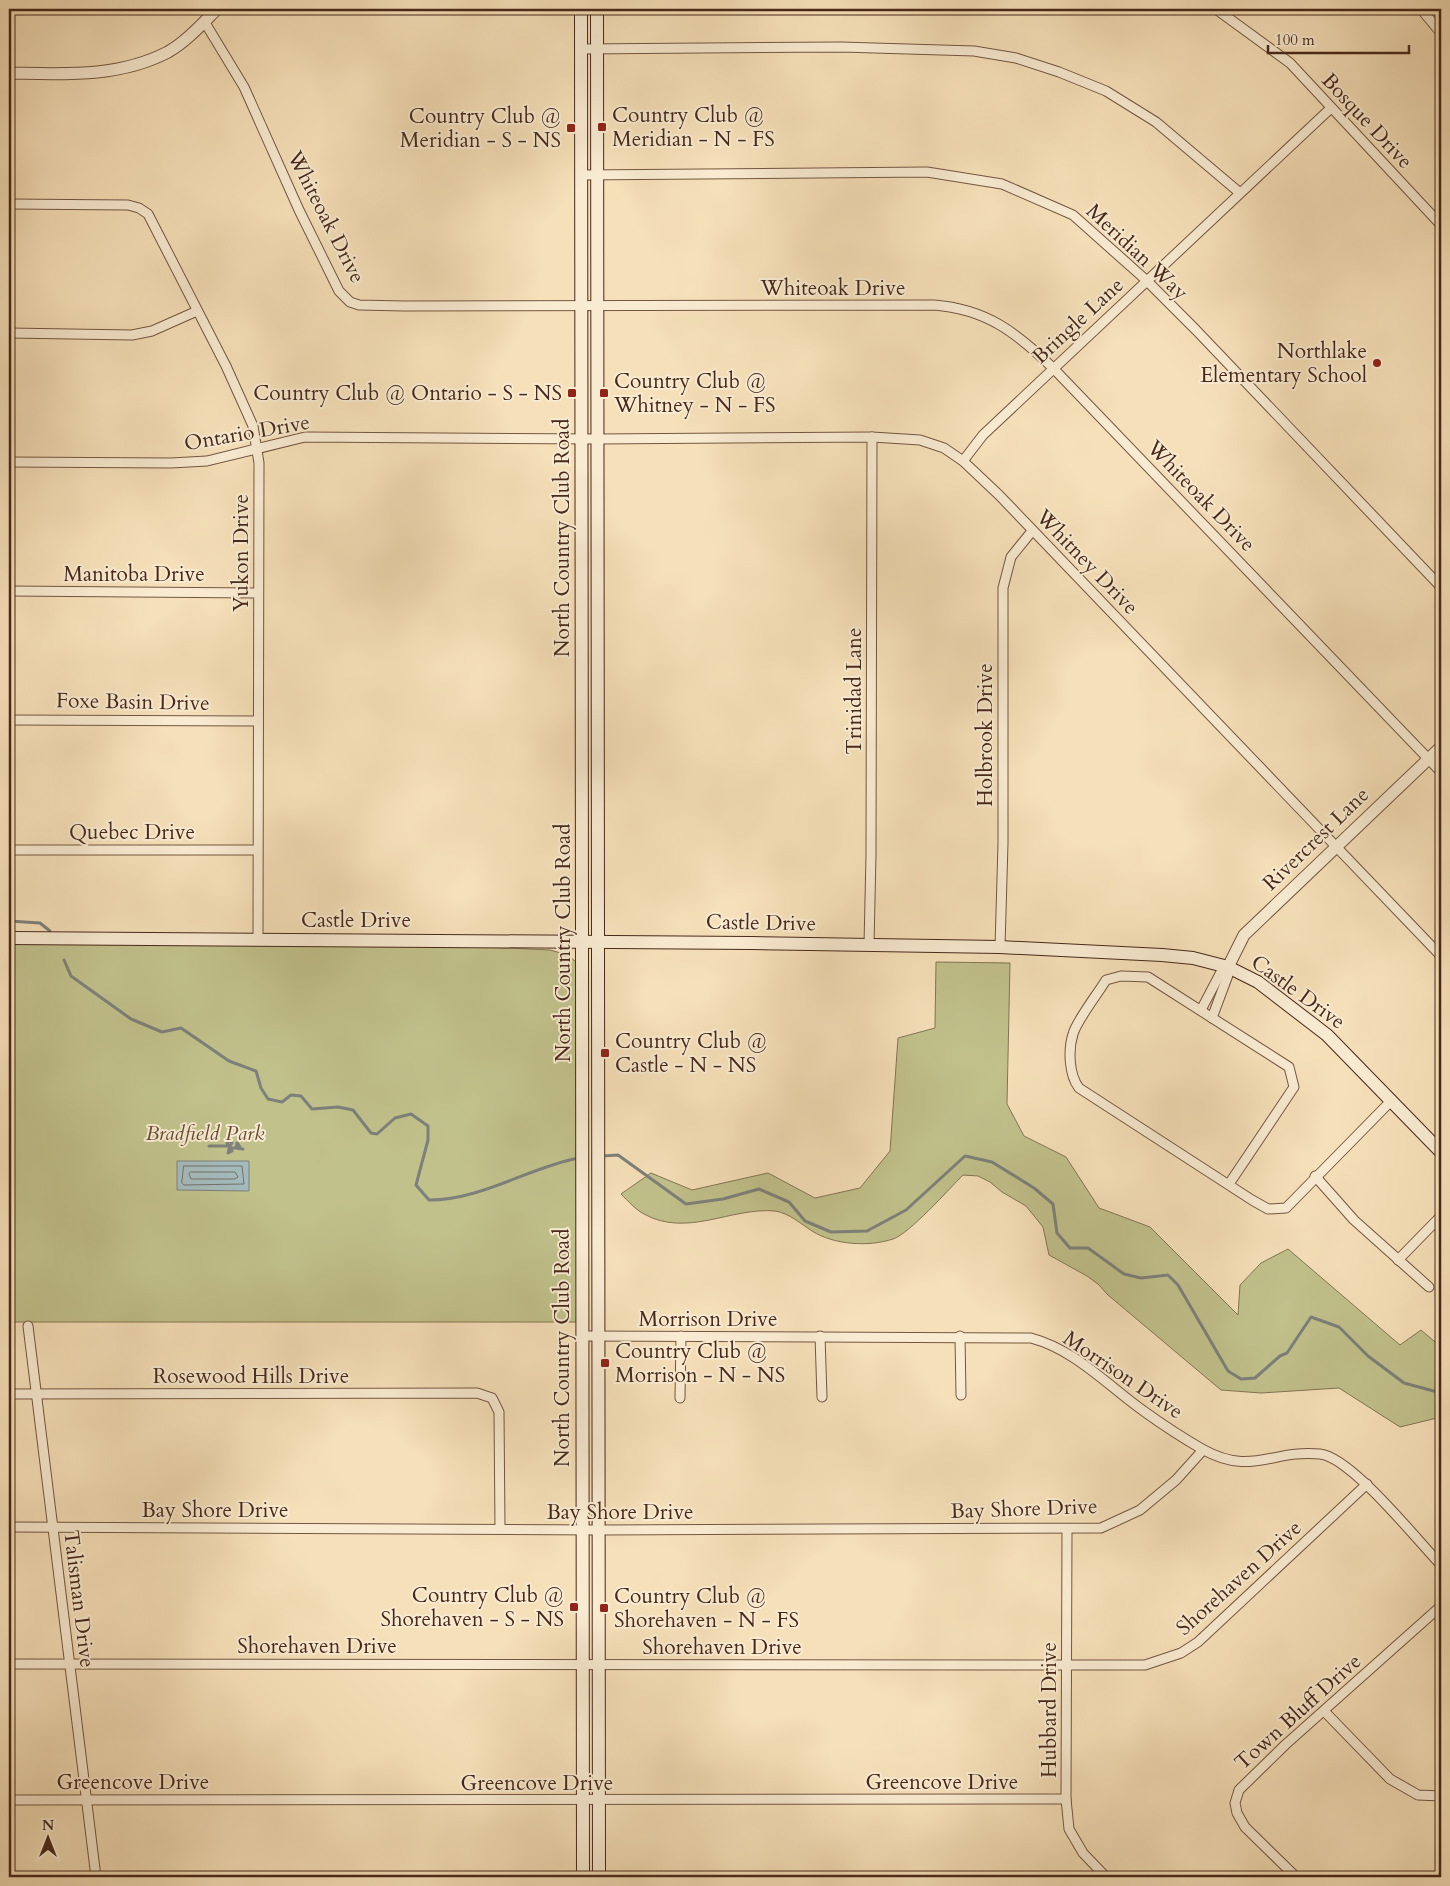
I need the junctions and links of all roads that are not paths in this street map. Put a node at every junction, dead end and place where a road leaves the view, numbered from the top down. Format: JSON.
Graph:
{"nodes":[{"id":1,"x":217,"y":9,"type":"edge"},
{"id":2,"x":581,"y":9,"type":"edge"},
{"id":3,"x":597,"y":9,"type":"edge"},
{"id":4,"x":1216,"y":9,"type":"edge"},
{"id":5,"x":1420,"y":9,"type":"edge"},
{"id":6,"x":204,"y":21,"type":"junction"},
{"id":7,"x":1441,"y":33,"type":"edge"},
{"id":8,"x":582,"y":49,"type":"junction"},
{"id":9,"x":598,"y":49,"type":"junction"},
{"id":10,"x":9,"y":73,"type":"edge"},
{"id":11,"x":1331,"y":108,"type":"junction"},
{"id":12,"x":581,"y":175,"type":"junction"},
{"id":13,"x":597,"y":175,"type":"junction"},
{"id":14,"x":1240,"y":193,"type":"junction"},
{"id":15,"x":9,"y":204,"type":"edge"},
{"id":16,"x":1441,"y":225,"type":"edge"},
{"id":17,"x":1146,"y":280,"type":"junction"},
{"id":18,"x":582,"y":306,"type":"junction"},
{"id":19,"x":597,"y":306,"type":"junction"},
{"id":20,"x":197,"y":311,"type":"junction"},
{"id":21,"x":9,"y":333,"type":"edge"},
{"id":22,"x":1053,"y":368,"type":"junction"},
{"id":23,"x":872,"y":437,"type":"junction"},
{"id":24,"x":582,"y":439,"type":"junction"},
{"id":25,"x":597,"y":439,"type":"junction"},
{"id":26,"x":258,"y":448,"type":"junction"},
{"id":27,"x":963,"y":461,"type":"junction"},
{"id":28,"x":9,"y":462,"type":"edge"},
{"id":29,"x":1032,"y":531,"type":"junction"},
{"id":30,"x":1441,"y":587,"type":"edge"},
{"id":31,"x":9,"y":590,"type":"edge"},
{"id":32,"x":258,"y":593,"type":"junction"},
{"id":33,"x":582,"y":701,"type":"junction"},
{"id":34,"x":598,"y":701,"type":"junction"},
{"id":35,"x":9,"y":720,"type":"edge"},
{"id":36,"x":257,"y":721,"type":"junction"},
{"id":37,"x":1441,"y":747,"type":"edge"},
{"id":38,"x":1429,"y":759,"type":"junction"},
{"id":39,"x":1441,"y":772,"type":"edge"},
{"id":40,"x":1336,"y":846,"type":"junction"},
{"id":41,"x":9,"y":850,"type":"edge"},
{"id":42,"x":256,"y":850,"type":"junction"},
{"id":43,"x":9,"y":938,"type":"edge"},
{"id":44,"x":258,"y":939,"type":"junction"},
{"id":45,"x":583,"y":941,"type":"junction"},
{"id":46,"x":599,"y":941,"type":"junction"},
{"id":47,"x":868,"y":945,"type":"junction"},
{"id":48,"x":1000,"y":948,"type":"junction"},
{"id":49,"x":1441,"y":956,"type":"edge"},
{"id":50,"x":1228,"y":967,"type":"junction"},
{"id":51,"x":1201,"y":1010,"type":"junction"},
{"id":52,"x":1212,"y":1018,"type":"junction"},
{"id":53,"x":1391,"y":1100,"type":"junction"},
{"id":54,"x":1441,"y":1152,"type":"edge"},
{"id":55,"x":1315,"y":1176,"type":"junction"},
{"id":56,"x":1229,"y":1184,"type":"junction"},
{"id":57,"x":1441,"y":1216,"type":"edge"},
{"id":58,"x":582,"y":1238,"type":"junction"},
{"id":59,"x":599,"y":1238,"type":"junction"},
{"id":60,"x":1398,"y":1260,"type":"junction"},
{"id":61,"x":1429,"y":1287,"type":"dead end"},
{"id":62,"x":28,"y":1326,"type":"dead end"},
{"id":63,"x":582,"y":1336,"type":"junction"},
{"id":64,"x":599,"y":1336,"type":"junction"},
{"id":65,"x":681,"y":1336,"type":"junction"},
{"id":66,"x":820,"y":1336,"type":"junction"},
{"id":67,"x":960,"y":1336,"type":"junction"},
{"id":68,"x":9,"y":1394,"type":"edge"},
{"id":69,"x":36,"y":1394,"type":"junction"},
{"id":70,"x":961,"y":1395,"type":"dead end"},
{"id":71,"x":822,"y":1397,"type":"dead end"},
{"id":72,"x":680,"y":1398,"type":"dead end"},
{"id":73,"x":1203,"y":1450,"type":"junction"},
{"id":74,"x":1367,"y":1484,"type":"junction"},
{"id":75,"x":9,"y":1527,"type":"edge"},
{"id":76,"x":52,"y":1527,"type":"junction"},
{"id":77,"x":500,"y":1528,"type":"junction"},
{"id":78,"x":1067,"y":1529,"type":"junction"},
{"id":79,"x":583,"y":1530,"type":"junction"},
{"id":80,"x":600,"y":1530,"type":"junction"},
{"id":81,"x":1441,"y":1565,"type":"edge"},
{"id":82,"x":1441,"y":1606,"type":"edge"},
{"id":83,"x":9,"y":1664,"type":"edge"},
{"id":84,"x":70,"y":1664,"type":"junction"},
{"id":85,"x":1066,"y":1664,"type":"junction"},
{"id":86,"x":583,"y":1665,"type":"junction"},
{"id":87,"x":598,"y":1665,"type":"junction"},
{"id":88,"x":1324,"y":1710,"type":"junction"},
{"id":89,"x":1441,"y":1796,"type":"edge"},
{"id":90,"x":1066,"y":1799,"type":"junction"},
{"id":91,"x":9,"y":1800,"type":"edge"},
{"id":92,"x":86,"y":1800,"type":"junction"},
{"id":93,"x":583,"y":1800,"type":"junction"},
{"id":94,"x":598,"y":1800,"type":"junction"},
{"id":95,"x":96,"y":1877,"type":"edge"},
{"id":96,"x":583,"y":1877,"type":"edge"},
{"id":97,"x":599,"y":1877,"type":"edge"},
{"id":98,"x":1106,"y":1877,"type":"edge"},
{"id":99,"x":1296,"y":1877,"type":"edge"}],
"edges":[{"from":1,"to":6,"type":"street"},
{"from":2,"to":8,"type":"main road","name":"North Country Club Road"},
{"from":3,"to":9,"type":"main road","name":"North Country Club Road"},
{"from":4,"to":11,"type":"street","name":"Bosque Drive"},
{"from":5,"to":7,"type":"street"},
{"from":6,"to":10,"type":"street"},
{"from":6,"to":18,"type":"street","name":"Whiteoak Drive"},
{"from":8,"to":9,"type":"street"},
{"from":8,"to":12,"type":"main road","name":"North Country Club Road"},
{"from":9,"to":13,"type":"main road","name":"North Country Club Road"},
{"from":9,"to":14,"type":"street"},
{"from":11,"to":14,"type":"street","name":"Bringle Lane"},
{"from":11,"to":16,"type":"street","name":"Bosque Drive"},
{"from":12,"to":13,"type":"street","name":"Meridian Way"},
{"from":12,"to":18,"type":"main road","name":"North Country Club Road"},
{"from":13,"to":17,"type":"street","name":"Meridian Way"},
{"from":13,"to":19,"type":"main road","name":"North Country Club Road"},
{"from":14,"to":17,"type":"street","name":"Bringle Lane"},
{"from":15,"to":20,"type":"street","name":"Yukon Drive"},
{"from":17,"to":22,"type":"street","name":"Bringle Lane"},
{"from":17,"to":30,"type":"street","name":"Meridian Way"},
{"from":18,"to":19,"type":"street","name":"Whiteoak Drive"},
{"from":18,"to":24,"type":"main road","name":"North Country Club Road"},
{"from":19,"to":22,"type":"street","name":"Whiteoak Drive"},
{"from":19,"to":25,"type":"main road","name":"North Country Club Road"},
{"from":20,"to":21,"type":"street"},
{"from":20,"to":26,"type":"street","name":"Yukon Drive"},
{"from":22,"to":27,"type":"street","name":"Bringle Lane"},
{"from":22,"to":38,"type":"street","name":"Whiteoak Drive"},
{"from":23,"to":25,"type":"street","name":"Whitney Drive"},
{"from":23,"to":27,"type":"street","name":"Whitney Drive"},
{"from":23,"to":47,"type":"street","name":"Trinidad Lane"},
{"from":24,"to":25,"type":"street","name":"Ontario Drive"},
{"from":24,"to":26,"type":"street","name":"Ontario Drive"},
{"from":24,"to":33,"type":"main road","name":"North Country Club Road"},
{"from":25,"to":34,"type":"main road","name":"North Country Club Road"},
{"from":26,"to":28,"type":"street","name":"Ontario Drive"},
{"from":26,"to":32,"type":"street","name":"Yukon Drive"},
{"from":27,"to":29,"type":"street","name":"Whitney Drive"},
{"from":29,"to":40,"type":"street","name":"Whitney Drive"},
{"from":29,"to":48,"type":"street","name":"Holbrook Drive"},
{"from":31,"to":32,"type":"street","name":"Manitoba Drive"},
{"from":32,"to":36,"type":"street","name":"Yukon Drive"},
{"from":33,"to":34,"type":"main road"},
{"from":33,"to":45,"type":"main road","name":"North Country Club Road"},
{"from":34,"to":46,"type":"main road","name":"North Country Club Road"},
{"from":35,"to":36,"type":"street","name":"Foxe Basin Drive"},
{"from":36,"to":42,"type":"street","name":"Yukon Drive"},
{"from":37,"to":38,"type":"street","name":"Rivercrest Lane"},
{"from":38,"to":39,"type":"street","name":"Whiteoak Drive"},
{"from":38,"to":40,"type":"street","name":"Rivercrest Lane"},
{"from":40,"to":49,"type":"street","name":"Whitney Drive"},
{"from":40,"to":50,"type":"street","name":"Rivercrest Lane"},
{"from":41,"to":42,"type":"street","name":"Quebec Drive"},
{"from":42,"to":44,"type":"street","name":"Yukon Drive"},
{"from":43,"to":44,"type":"main road","name":"Castle Drive"},
{"from":44,"to":45,"type":"main road","name":"Castle Drive"},
{"from":45,"to":46,"type":"main road","name":"Castle Drive"},
{"from":45,"to":58,"type":"main road","name":"North Country Club Road"},
{"from":46,"to":47,"type":"main road","name":"Castle Drive"},
{"from":46,"to":59,"type":"main road","name":"North Country Club Road"},
{"from":47,"to":48,"type":"main road","name":"Castle Drive"},
{"from":48,"to":50,"type":"main road","name":"Castle Drive"},
{"from":50,"to":51,"type":"street"},
{"from":50,"to":52,"type":"street"},
{"from":50,"to":53,"type":"main road","name":"Castle Drive"},
{"from":51,"to":52,"type":"street"},
{"from":51,"to":56,"type":"street"},
{"from":52,"to":56,"type":"street"},
{"from":53,"to":54,"type":"main road","name":"Castle Drive"},
{"from":53,"to":55,"type":"street"},
{"from":55,"to":56,"type":"street"},
{"from":55,"to":60,"type":"street"},
{"from":57,"to":60,"type":"street"},
{"from":58,"to":59,"type":"main road"},
{"from":58,"to":63,"type":"main road","name":"North Country Club Road"},
{"from":59,"to":64,"type":"main road","name":"North Country Club Road"},
{"from":60,"to":61,"type":"street"},
{"from":62,"to":69,"type":"street","name":"Talisman Drive"},
{"from":63,"to":64,"type":"street","name":"Morrison Drive"},
{"from":63,"to":79,"type":"main road","name":"North Country Club Road"},
{"from":64,"to":65,"type":"street","name":"Morrison Drive"},
{"from":64,"to":80,"type":"main road","name":"North Country Club Road"},
{"from":65,"to":66,"type":"street","name":"Morrison Drive"},
{"from":65,"to":72,"type":"street"},
{"from":66,"to":67,"type":"street","name":"Morrison Drive"},
{"from":66,"to":71,"type":"street"},
{"from":67,"to":70,"type":"street"},
{"from":67,"to":73,"type":"street","name":"Morrison Drive"},
{"from":68,"to":69,"type":"street","name":"Rosewood Hills Drive"},
{"from":69,"to":76,"type":"street","name":"Talisman Drive"},
{"from":69,"to":77,"type":"street","name":"Rosewood Hills Drive"},
{"from":73,"to":74,"type":"street","name":"Morrison Drive"},
{"from":73,"to":78,"type":"street","name":"Bay Shore Drive"},
{"from":74,"to":81,"type":"street","name":"Morrison Drive"},
{"from":74,"to":85,"type":"street","name":"Shorehaven Drive"},
{"from":75,"to":76,"type":"street","name":"Bay Shore Drive"},
{"from":76,"to":77,"type":"street","name":"Bay Shore Drive"},
{"from":76,"to":84,"type":"street","name":"Talisman Drive"},
{"from":77,"to":79,"type":"street","name":"Bay Shore Drive"},
{"from":78,"to":80,"type":"street","name":"Bay Shore Drive"},
{"from":78,"to":85,"type":"street","name":"Hubbard Drive"},
{"from":79,"to":80,"type":"street","name":"Bay Shore Drive"},
{"from":79,"to":86,"type":"main road","name":"North Country Club Road"},
{"from":80,"to":87,"type":"main road","name":"North Country Club Road"},
{"from":82,"to":88,"type":"street","name":"Town Bluff Drive"},
{"from":83,"to":84,"type":"street","name":"Shorehaven Drive"},
{"from":84,"to":86,"type":"street","name":"Shorehaven Drive"},
{"from":84,"to":92,"type":"street","name":"Talisman Drive"},
{"from":85,"to":87,"type":"street","name":"Shorehaven Drive"},
{"from":85,"to":90,"type":"street","name":"Hubbard Drive"},
{"from":86,"to":87,"type":"street","name":"Shorehaven Drive"},
{"from":86,"to":93,"type":"main road","name":"North Country Club Road"},
{"from":87,"to":94,"type":"main road","name":"North Country Club Road"},
{"from":88,"to":89,"type":"street"},
{"from":88,"to":99,"type":"street","name":"Town Bluff Drive"},
{"from":90,"to":94,"type":"street","name":"Greencove Drive"},
{"from":90,"to":98,"type":"street","name":"Hubbard Drive"},
{"from":91,"to":92,"type":"street","name":"Greencove Drive"},
{"from":92,"to":93,"type":"street","name":"Greencove Drive"},
{"from":92,"to":95,"type":"street","name":"Talisman Drive"},
{"from":93,"to":94,"type":"street","name":"Greencove Drive"},
{"from":93,"to":96,"type":"main road","name":"North Country Club Road"},
{"from":94,"to":97,"type":"main road","name":"North Country Club Road"}]}
